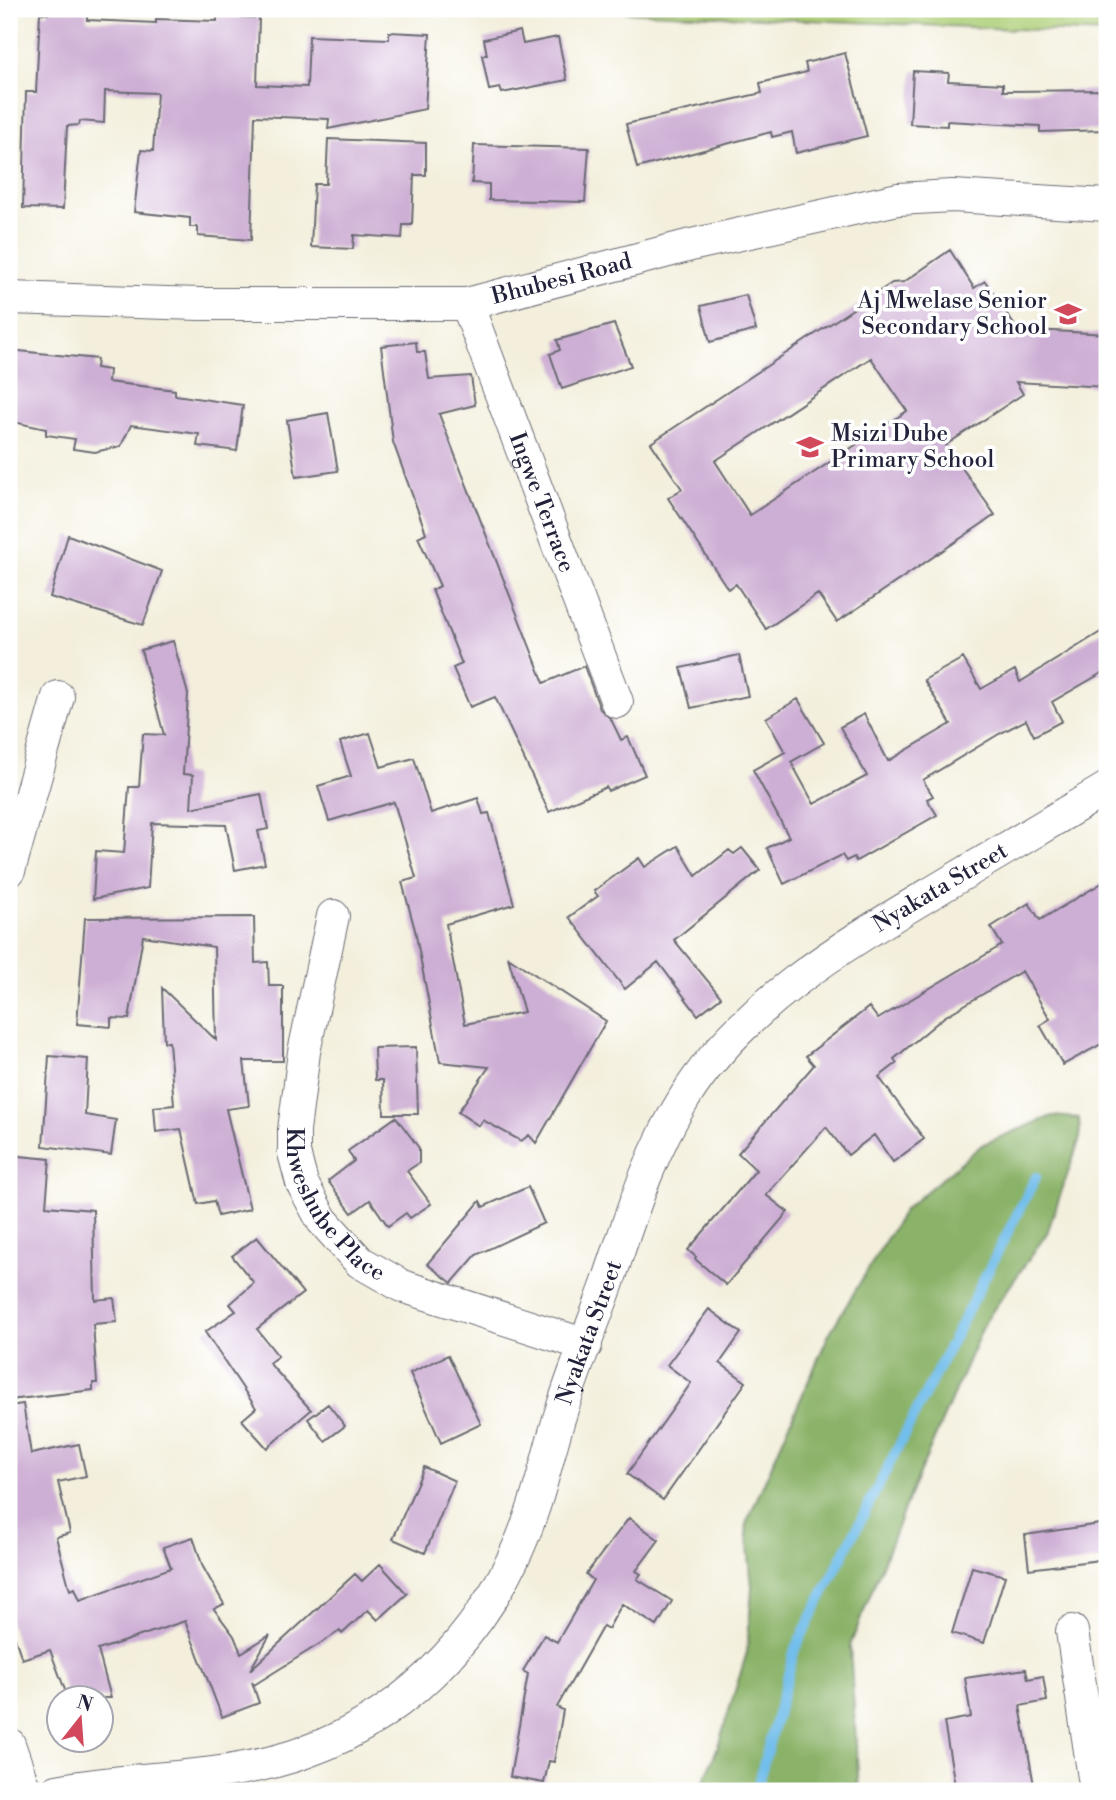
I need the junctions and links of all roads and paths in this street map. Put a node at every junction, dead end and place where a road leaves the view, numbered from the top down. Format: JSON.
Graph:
{"nodes":[{"id":1,"x":1107,"y":205,"type":"edge"},
{"id":2,"x":9,"y":298,"type":"edge"},
{"id":3,"x":467,"y":303,"type":"junction"},
{"id":4,"x":58,"y":697,"type":"dead end"},
{"id":5,"x":617,"y":702,"type":"dead end"},
{"id":6,"x":1107,"y":788,"type":"edge"},
{"id":7,"x":9,"y":871,"type":"edge"},
{"id":8,"x":333,"y":916,"type":"dead end"},
{"id":9,"x":586,"y":1345,"type":"junction"},
{"id":10,"x":1072,"y":1631,"type":"dead end"},
{"id":11,"x":9,"y":1744,"type":"edge"},
{"id":12,"x":24,"y":1791,"type":"edge"},
{"id":13,"x":57,"y":1791,"type":"edge"},
{"id":14,"x":1097,"y":1791,"type":"edge"}],
"edges":[{"from":1,"to":3,"type":"street","name":"Bhubesi Road"},
{"from":2,"to":3,"type":"street","name":"Bhubesi Road"},
{"from":3,"to":5,"type":"street","name":"Ingwe Terrace"},
{"from":4,"to":7,"type":"street"},
{"from":6,"to":9,"type":"street","name":"Nyakata Street"},
{"from":8,"to":9,"type":"street","name":"Khweshube Place"},
{"from":9,"to":13,"type":"street","name":"Nyakata Street"},
{"from":10,"to":14,"type":"street"},
{"from":11,"to":12,"type":"street"}]}
